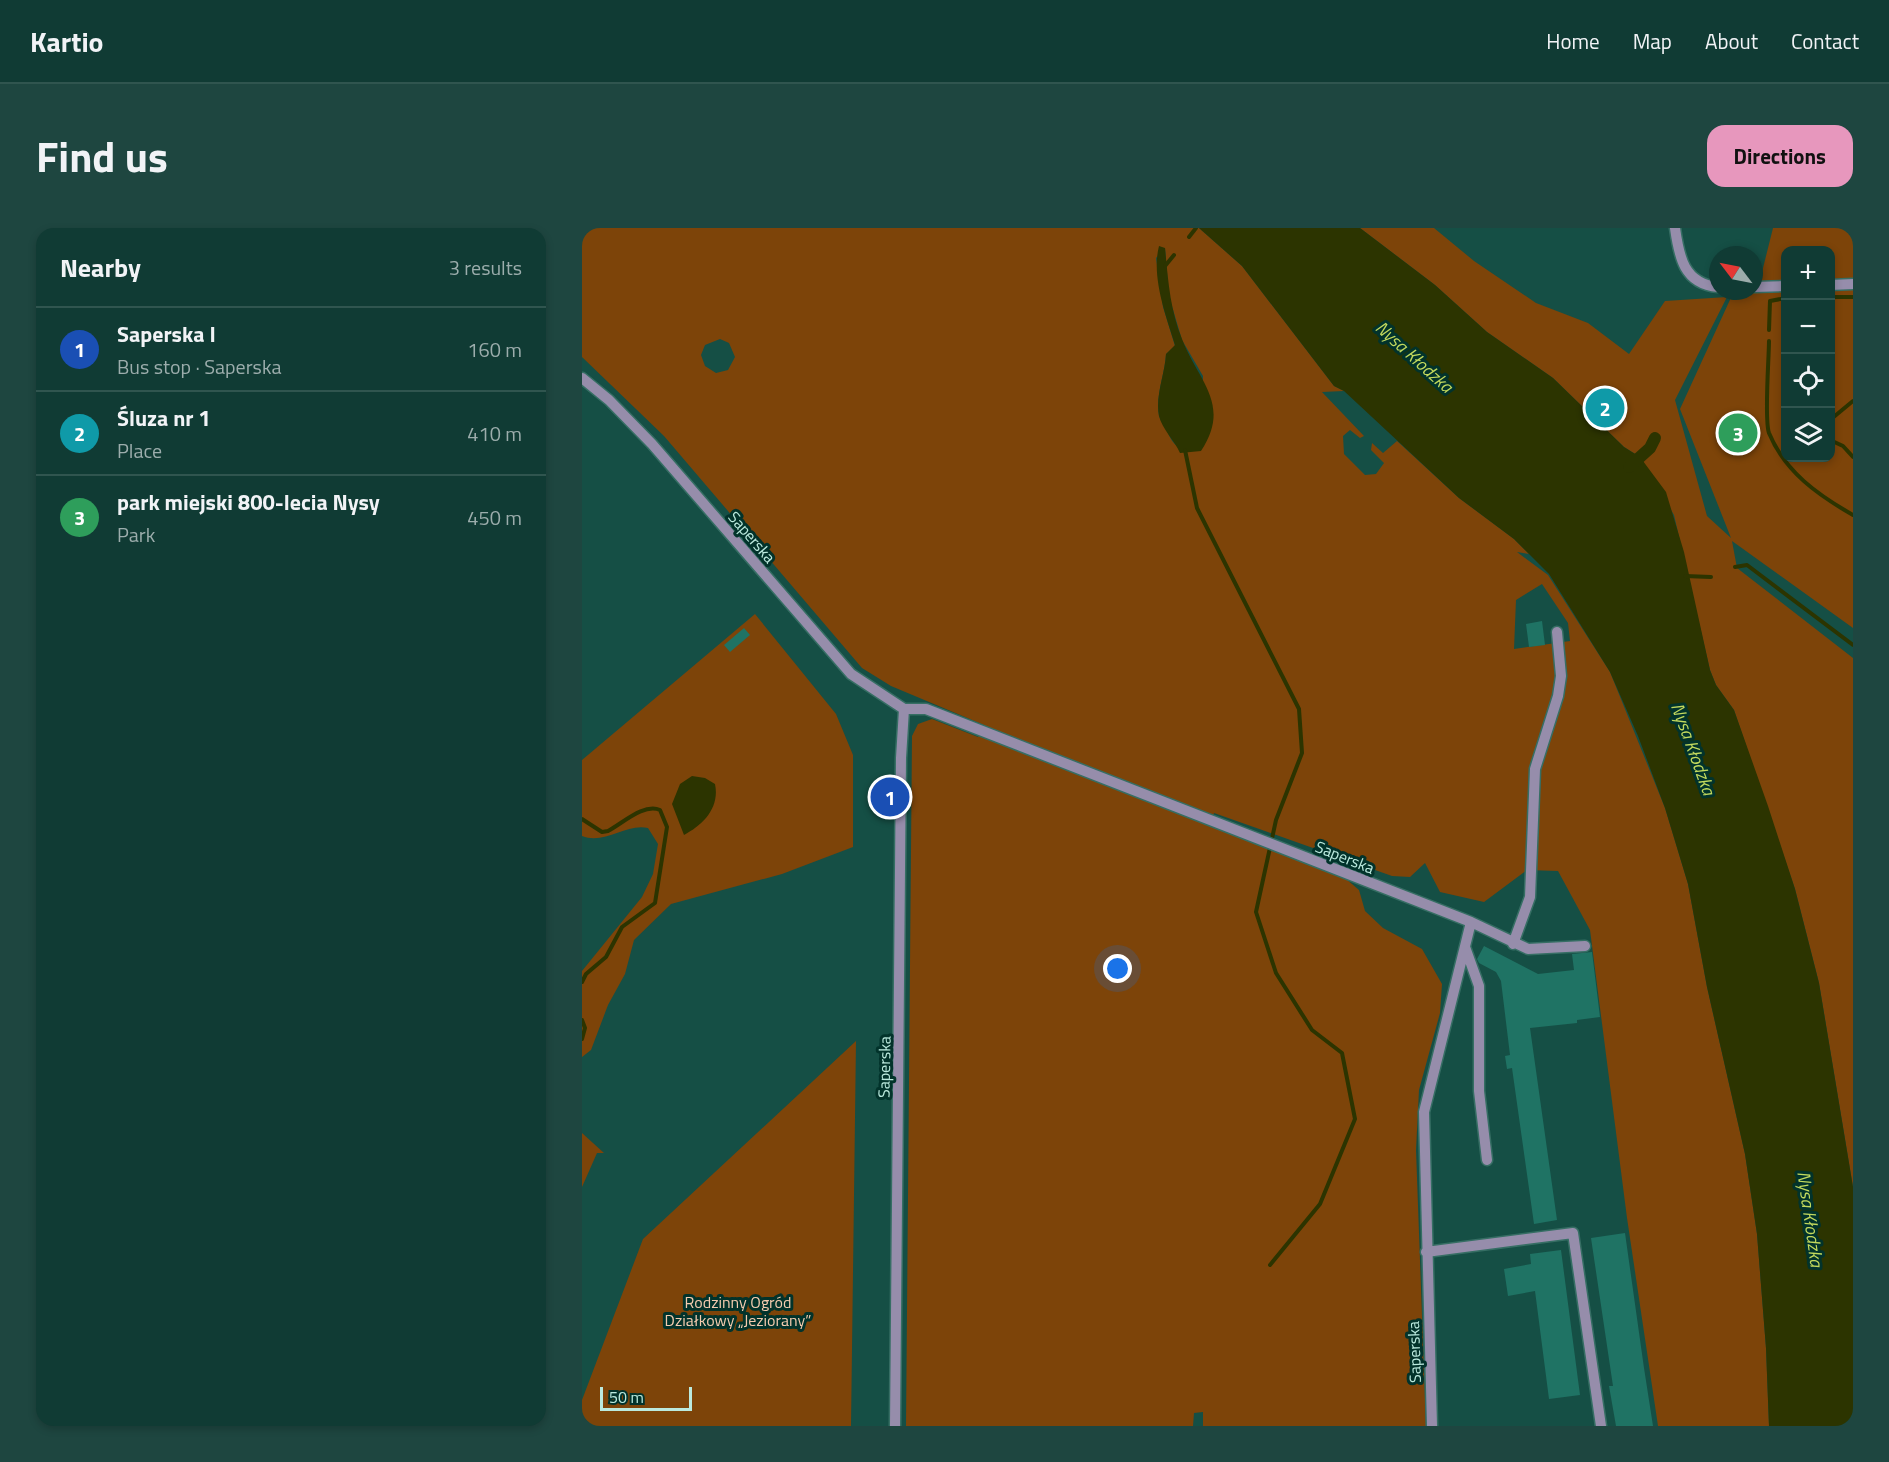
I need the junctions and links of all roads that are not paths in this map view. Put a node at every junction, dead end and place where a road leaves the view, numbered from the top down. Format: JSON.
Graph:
{"nodes":[{"id":1,"x":1676,"y":228,"type":"edge"},
{"id":2,"x":1853,"y":284,"type":"edge"},
{"id":3,"x":1709,"y":285,"type":"edge"},
{"id":4,"x":1835,"y":285,"type":"edge"},
{"id":5,"x":1781,"y":286,"type":"edge"},
{"id":6,"x":1763,"y":287,"type":"edge"},
{"id":7,"x":582,"y":378,"type":"edge"},
{"id":8,"x":1557,"y":632,"type":"dead end"},
{"id":9,"x":904,"y":709,"type":"junction"},
{"id":10,"x":1471,"y":922,"type":"junction"},
{"id":11,"x":1513,"y":944,"type":"junction"},
{"id":12,"x":1585,"y":946,"type":"dead end"},
{"id":13,"x":1465,"y":947,"type":"junction"},
{"id":14,"x":1487,"y":1160,"type":"dead end"},
{"id":15,"x":1426,"y":1252,"type":"junction"},
{"id":16,"x":895,"y":1426,"type":"edge"},
{"id":17,"x":1432,"y":1426,"type":"edge"},
{"id":18,"x":1601,"y":1426,"type":"edge"}],
"edges":[{"from":1,"to":3,"type":"street"},
{"from":2,"to":4,"type":"street"},
{"from":5,"to":6,"type":"street"},
{"from":7,"to":9,"type":"street","name":"Saperska"},
{"from":8,"to":11,"type":"street"},
{"from":9,"to":10,"type":"street","name":"Saperska"},
{"from":9,"to":16,"type":"street","name":"Saperska"},
{"from":10,"to":11,"type":"street","name":"Saperska"},
{"from":10,"to":13,"type":"street","name":"Saperska"},
{"from":11,"to":12,"type":"street","name":"Saperska"},
{"from":13,"to":14,"type":"street"},
{"from":13,"to":15,"type":"street","name":"Saperska"},
{"from":15,"to":17,"type":"street","name":"Saperska"},
{"from":15,"to":18,"type":"street"}]}
